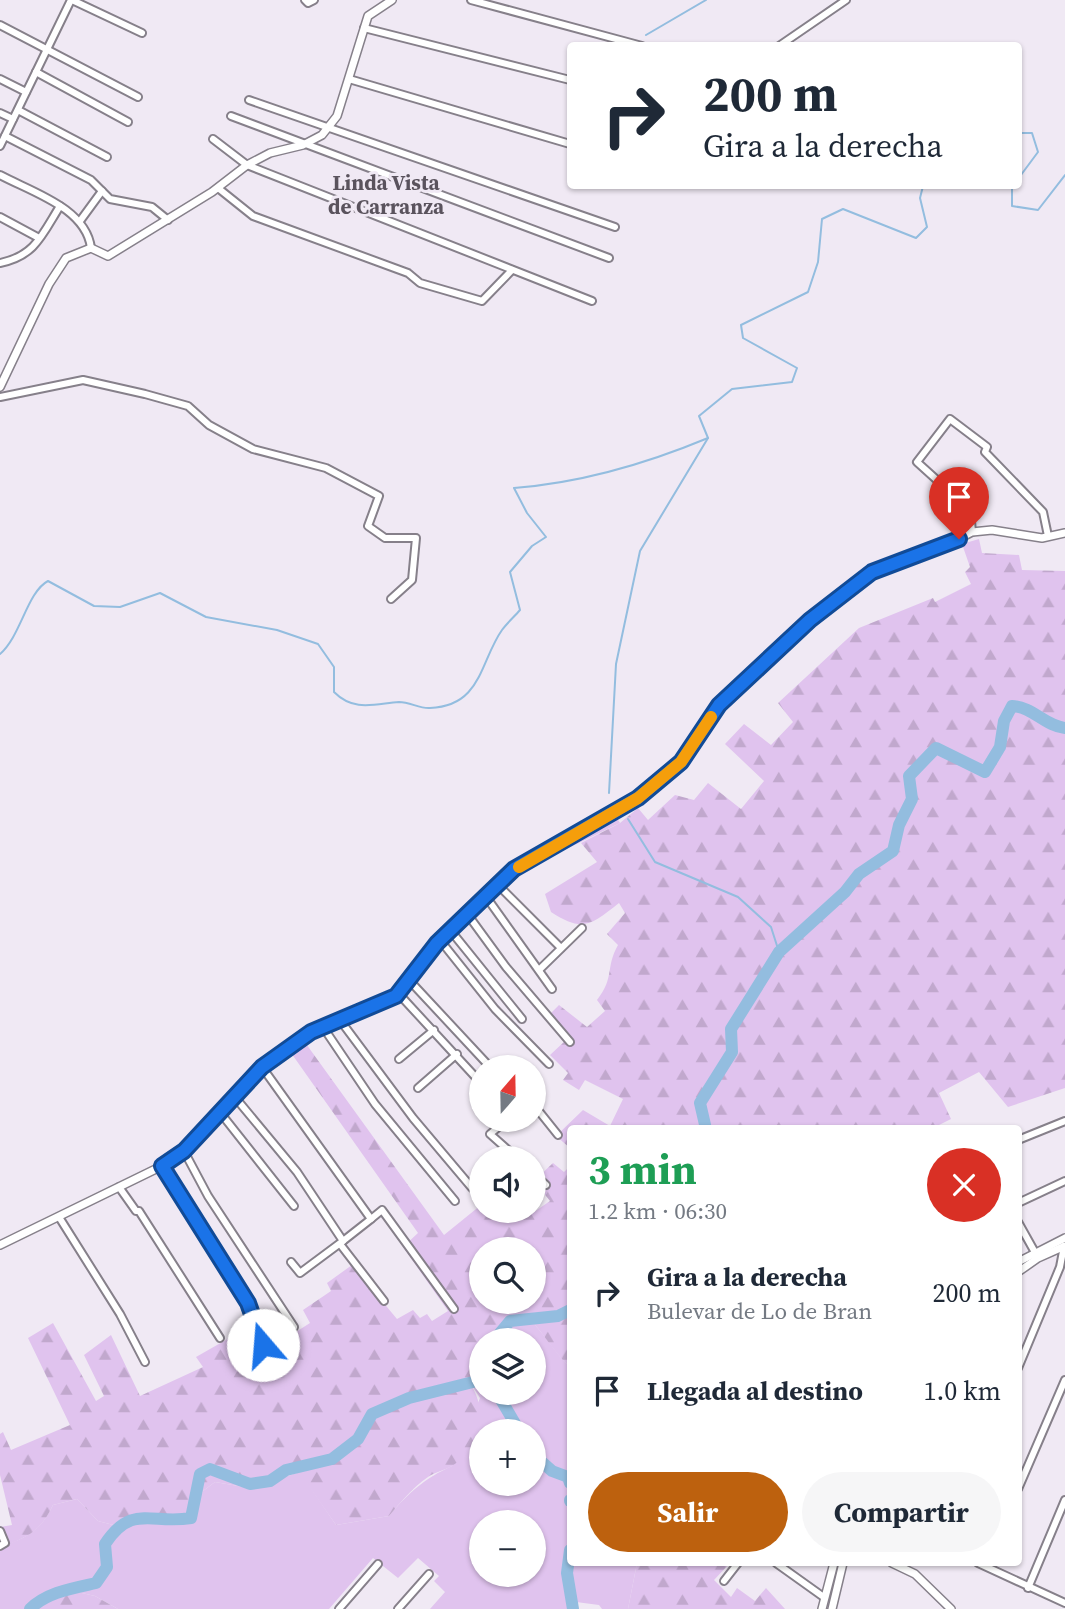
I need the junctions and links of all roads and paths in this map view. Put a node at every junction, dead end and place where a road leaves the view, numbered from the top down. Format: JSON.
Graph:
{"nodes":[{"id":1,"x":71,"y":0,"type":"edge"},
{"id":2,"x":305,"y":0,"type":"edge"},
{"id":3,"x":314,"y":0,"type":"edge"},
{"id":4,"x":392,"y":0,"type":"edge"},
{"id":5,"x":471,"y":0,"type":"edge"},
{"id":6,"x":846,"y":0,"type":"edge"},
{"id":7,"x":0,"y":25,"type":"edge"},
{"id":8,"x":364,"y":28,"type":"junction"},
{"id":9,"x":142,"y":33,"type":"dead end"},
{"id":10,"x":617,"y":42,"type":"edge"},
{"id":11,"x":785,"y":42,"type":"edge"},
{"id":12,"x":48,"y":49,"type":"junction"},
{"id":13,"x":36,"y":72,"type":"junction"},
{"id":14,"x":0,"y":79,"type":"edge"},
{"id":15,"x":348,"y":79,"type":"junction"},
{"id":16,"x":567,"y":79,"type":"edge"},
{"id":17,"x":26,"y":92,"type":"junction"},
{"id":18,"x":138,"y":97,"type":"dead end"},
{"id":19,"x":249,"y":100,"type":"dead end"},
{"id":20,"x":18,"y":110,"type":"junction"},
{"id":21,"x":0,"y":113,"type":"edge"},
{"id":22,"x":231,"y":116,"type":"dead end"},
{"id":23,"x":13,"y":120,"type":"junction"},
{"id":24,"x":128,"y":122,"type":"dead end"},
{"id":25,"x":327,"y":129,"type":"junction"},
{"id":26,"x":5,"y":136,"type":"junction"},
{"id":27,"x":213,"y":139,"type":"dead end"},
{"id":28,"x":567,"y":143,"type":"edge"},
{"id":29,"x":0,"y":145,"type":"edge"},
{"id":30,"x":303,"y":145,"type":"junction"},
{"id":31,"x":107,"y":157,"type":"dead end"},
{"id":32,"x":247,"y":165,"type":"junction"},
{"id":33,"x":0,"y":175,"type":"edge"},
{"id":34,"x":218,"y":188,"type":"junction"},
{"id":35,"x":103,"y":191,"type":"junction"},
{"id":36,"x":60,"y":206,"type":"junction"},
{"id":37,"x":0,"y":217,"type":"edge"},
{"id":38,"x":168,"y":220,"type":"junction"},
{"id":39,"x":79,"y":221,"type":"junction"},
{"id":40,"x":615,"y":227,"type":"dead end"},
{"id":41,"x":39,"y":238,"type":"junction"},
{"id":42,"x":91,"y":248,"type":"junction"},
{"id":43,"x":609,"y":258,"type":"dead end"},
{"id":44,"x":0,"y":263,"type":"edge"},
{"id":45,"x":512,"y":270,"type":"junction"},
{"id":46,"x":592,"y":301,"type":"dead end"},
{"id":47,"x":0,"y":387,"type":"edge"},
{"id":48,"x":0,"y":397,"type":"edge"},
{"id":49,"x":972,"y":532,"type":"junction"},
{"id":50,"x":1065,"y":533,"type":"edge"},
{"id":51,"x":1048,"y":536,"type":"junction"},
{"id":52,"x":391,"y":598,"type":"dead end"},
{"id":53,"x":499,"y":886,"type":"junction"},
{"id":54,"x":487,"y":898,"type":"junction"},
{"id":55,"x":468,"y":915,"type":"junction"},
{"id":56,"x":582,"y":928,"type":"dead end"},
{"id":57,"x":451,"y":931,"type":"junction"},
{"id":58,"x":440,"y":940,"type":"junction"},
{"id":59,"x":561,"y":948,"type":"junction"},
{"id":60,"x":539,"y":970,"type":"junction"},
{"id":61,"x":409,"y":980,"type":"junction"},
{"id":62,"x":552,"y":989,"type":"dead end"},
{"id":63,"x":398,"y":993,"type":"junction"},
{"id":64,"x":340,"y":1020,"type":"junction"},
{"id":65,"x":522,"y":1020,"type":"dead end"},
{"id":66,"x":323,"y":1027,"type":"junction"},
{"id":67,"x":434,"y":1030,"type":"junction"},
{"id":68,"x":570,"y":1042,"type":"dead end"},
{"id":69,"x":457,"y":1054,"type":"junction"},
{"id":70,"x":479,"y":1055,"type":"edge"},
{"id":71,"x":399,"y":1059,"type":"dead end"},
{"id":72,"x":549,"y":1064,"type":"dead end"},
{"id":73,"x":262,"y":1067,"type":"junction"},
{"id":74,"x":469,"y":1068,"type":"edge"},
{"id":75,"x":418,"y":1088,"type":"dead end"},
{"id":76,"x":234,"y":1096,"type":"junction"},
{"id":77,"x":219,"y":1111,"type":"junction"},
{"id":78,"x":546,"y":1120,"type":"edge"},
{"id":79,"x":1065,"y":1121,"type":"edge"},
{"id":80,"x":492,"y":1132,"type":"edge"},
{"id":81,"x":558,"y":1135,"type":"dead end"},
{"id":82,"x":1022,"y":1138,"type":"edge"},
{"id":83,"x":503,"y":1146,"type":"edge"},
{"id":84,"x":184,"y":1151,"type":"junction"},
{"id":85,"x":162,"y":1166,"type":"junction"},
{"id":86,"x":1065,"y":1181,"type":"edge"},
{"id":87,"x":469,"y":1186,"type":"edge"},
{"id":88,"x":118,"y":1187,"type":"junction"},
{"id":89,"x":455,"y":1201,"type":"dead end"},
{"id":90,"x":1022,"y":1201,"type":"edge"},
{"id":91,"x":294,"y":1206,"type":"dead end"},
{"id":92,"x":59,"y":1217,"type":"junction"},
{"id":93,"x":371,"y":1219,"type":"junction"},
{"id":94,"x":1022,"y":1229,"type":"edge"},
{"id":95,"x":1065,"y":1238,"type":"edge"},
{"id":96,"x":341,"y":1243,"type":"junction"},
{"id":97,"x":0,"y":1245,"type":"edge"},
{"id":98,"x":1065,"y":1246,"type":"edge"},
{"id":99,"x":1036,"y":1254,"type":"junction"},
{"id":100,"x":1022,"y":1260,"type":"edge"},
{"id":101,"x":291,"y":1262,"type":"dead end"},
{"id":102,"x":1022,"y":1268,"type":"edge"},
{"id":103,"x":384,"y":1301,"type":"dead end"},
{"id":104,"x":454,"y":1309,"type":"dead end"},
{"id":105,"x":295,"y":1327,"type":"dead end"},
{"id":106,"x":220,"y":1338,"type":"dead end"},
{"id":107,"x":263,"y":1345,"type":"dead end"},
{"id":108,"x":1022,"y":1358,"type":"edge"},
{"id":109,"x":145,"y":1362,"type":"dead end"},
{"id":110,"x":1065,"y":1380,"type":"edge"},
{"id":111,"x":1022,"y":1480,"type":"edge"},
{"id":112,"x":1065,"y":1500,"type":"edge"},
{"id":113,"x":0,"y":1531,"type":"edge"},
{"id":114,"x":0,"y":1546,"type":"edge"},
{"id":115,"x":378,"y":1564,"type":"dead end"},
{"id":116,"x":736,"y":1566,"type":"edge"},
{"id":117,"x":780,"y":1566,"type":"edge"},
{"id":118,"x":833,"y":1566,"type":"edge"},
{"id":119,"x":843,"y":1566,"type":"edge"},
{"id":120,"x":897,"y":1566,"type":"edge"},
{"id":121,"x":988,"y":1566,"type":"edge"},
{"id":122,"x":429,"y":1574,"type":"dead end"},
{"id":123,"x":724,"y":1581,"type":"dead end"},
{"id":124,"x":1028,"y":1588,"type":"junction"},
{"id":125,"x":825,"y":1598,"type":"junction"},
{"id":126,"x":1065,"y":1604,"type":"edge"},
{"id":127,"x":828,"y":1608,"type":"edge"},
{"id":128,"x":339,"y":1609,"type":"edge"},
{"id":129,"x":398,"y":1609,"type":"edge"},
{"id":130,"x":841,"y":1609,"type":"edge"},
{"id":131,"x":951,"y":1609,"type":"edge"}],
"edges":[{"from":1,"to":9,"type":"street"},
{"from":1,"to":12,"type":"street"},
{"from":2,"to":3,"type":"street"},
{"from":4,"to":8,"type":"street"},
{"from":5,"to":10,"type":"street"},
{"from":6,"to":11,"type":"street"},
{"from":7,"to":12,"type":"street"},
{"from":8,"to":15,"type":"street"},
{"from":8,"to":16,"type":"street"},
{"from":12,"to":13,"type":"street"},
{"from":12,"to":18,"type":"street"},
{"from":13,"to":17,"type":"street"},
{"from":13,"to":24,"type":"street"},
{"from":14,"to":17,"type":"street"},
{"from":15,"to":25,"type":"street"},
{"from":15,"to":28,"type":"street"},
{"from":17,"to":20,"type":"street"},
{"from":19,"to":25,"type":"street"},
{"from":20,"to":23,"type":"street"},
{"from":20,"to":31,"type":"street"},
{"from":21,"to":23,"type":"street"},
{"from":22,"to":30,"type":"street"},
{"from":23,"to":26,"type":"street"},
{"from":25,"to":30,"type":"street"},
{"from":25,"to":40,"type":"street"},
{"from":26,"to":29,"type":"street"},
{"from":26,"to":35,"type":"street"},
{"from":27,"to":32,"type":"street"},
{"from":30,"to":32,"type":"street"},
{"from":30,"to":43,"type":"street"},
{"from":32,"to":34,"type":"street"},
{"from":32,"to":45,"type":"street"},
{"from":33,"to":36,"type":"street"},
{"from":34,"to":38,"type":"street"},
{"from":34,"to":45,"type":"street"},
{"from":35,"to":38,"type":"street"},
{"from":35,"to":39,"type":"street"},
{"from":36,"to":39,"type":"street"},
{"from":36,"to":41,"type":"street"},
{"from":37,"to":41,"type":"street"},
{"from":38,"to":42,"type":"street"},
{"from":39,"to":42,"type":"street"},
{"from":41,"to":44,"type":"street"},
{"from":42,"to":47,"type":"street"},
{"from":45,"to":46,"type":"street"},
{"from":48,"to":52,"type":"street"},
{"from":49,"to":51,"type":"street"},
{"from":49,"to":51,"type":"street"},
{"from":49,"to":53,"type":"street"},
{"from":50,"to":51,"type":"street"},
{"from":53,"to":54,"type":"street"},
{"from":53,"to":59,"type":"street"},
{"from":54,"to":55,"type":"street"},
{"from":54,"to":60,"type":"street"},
{"from":55,"to":57,"type":"street"},
{"from":55,"to":68,"type":"street"},
{"from":56,"to":59,"type":"street"},
{"from":57,"to":58,"type":"street"},
{"from":57,"to":65,"type":"street"},
{"from":58,"to":61,"type":"street"},
{"from":58,"to":72,"type":"street"},
{"from":59,"to":60,"type":"street"},
{"from":60,"to":62,"type":"street"},
{"from":61,"to":63,"type":"street"},
{"from":61,"to":70,"type":"street"},
{"from":63,"to":64,"type":"street"},
{"from":63,"to":67,"type":"street"},
{"from":64,"to":66,"type":"street"},
{"from":64,"to":87,"type":"street"},
{"from":66,"to":73,"type":"street"},
{"from":66,"to":89,"type":"street"},
{"from":67,"to":69,"type":"street"},
{"from":67,"to":71,"type":"street"},
{"from":69,"to":74,"type":"street"},
{"from":69,"to":75,"type":"street"},
{"from":73,"to":76,"type":"street"},
{"from":73,"to":93,"type":"street"},
{"from":76,"to":77,"type":"street"},
{"from":76,"to":96,"type":"street"},
{"from":77,"to":84,"type":"street"},
{"from":77,"to":91,"type":"street"},
{"from":78,"to":81,"type":"street"},
{"from":79,"to":82,"type":"street"},
{"from":80,"to":83,"type":"street"},
{"from":84,"to":85,"type":"street"},
{"from":84,"to":105,"type":"street"},
{"from":85,"to":88,"type":"street"},
{"from":85,"to":107,"type":"street"},
{"from":86,"to":90,"type":"street"},
{"from":88,"to":92,"type":"street"},
{"from":88,"to":106,"type":"street"},
{"from":92,"to":97,"type":"street"},
{"from":92,"to":109,"type":"street"},
{"from":93,"to":96,"type":"street"},
{"from":93,"to":104,"type":"street"},
{"from":94,"to":99,"type":"street"},
{"from":95,"to":99,"type":"street"},
{"from":96,"to":101,"type":"street"},
{"from":96,"to":103,"type":"street"},
{"from":98,"to":99,"type":"street"},
{"from":98,"to":108,"type":"street"},
{"from":99,"to":100,"type":"street"},
{"from":99,"to":102,"type":"street"},
{"from":110,"to":111,"type":"street"},
{"from":112,"to":124,"type":"street"},
{"from":113,"to":114,"type":"street"},
{"from":115,"to":128,"type":"street"},
{"from":116,"to":123,"type":"street"},
{"from":117,"to":125,"type":"street"},
{"from":118,"to":125,"type":"street"},
{"from":119,"to":127,"type":"street"},
{"from":120,"to":131,"type":"street"},
{"from":121,"to":124,"type":"street"},
{"from":122,"to":129,"type":"street"},
{"from":124,"to":126,"type":"street"},
{"from":125,"to":127,"type":"street"},
{"from":127,"to":130,"type":"street"}]}
